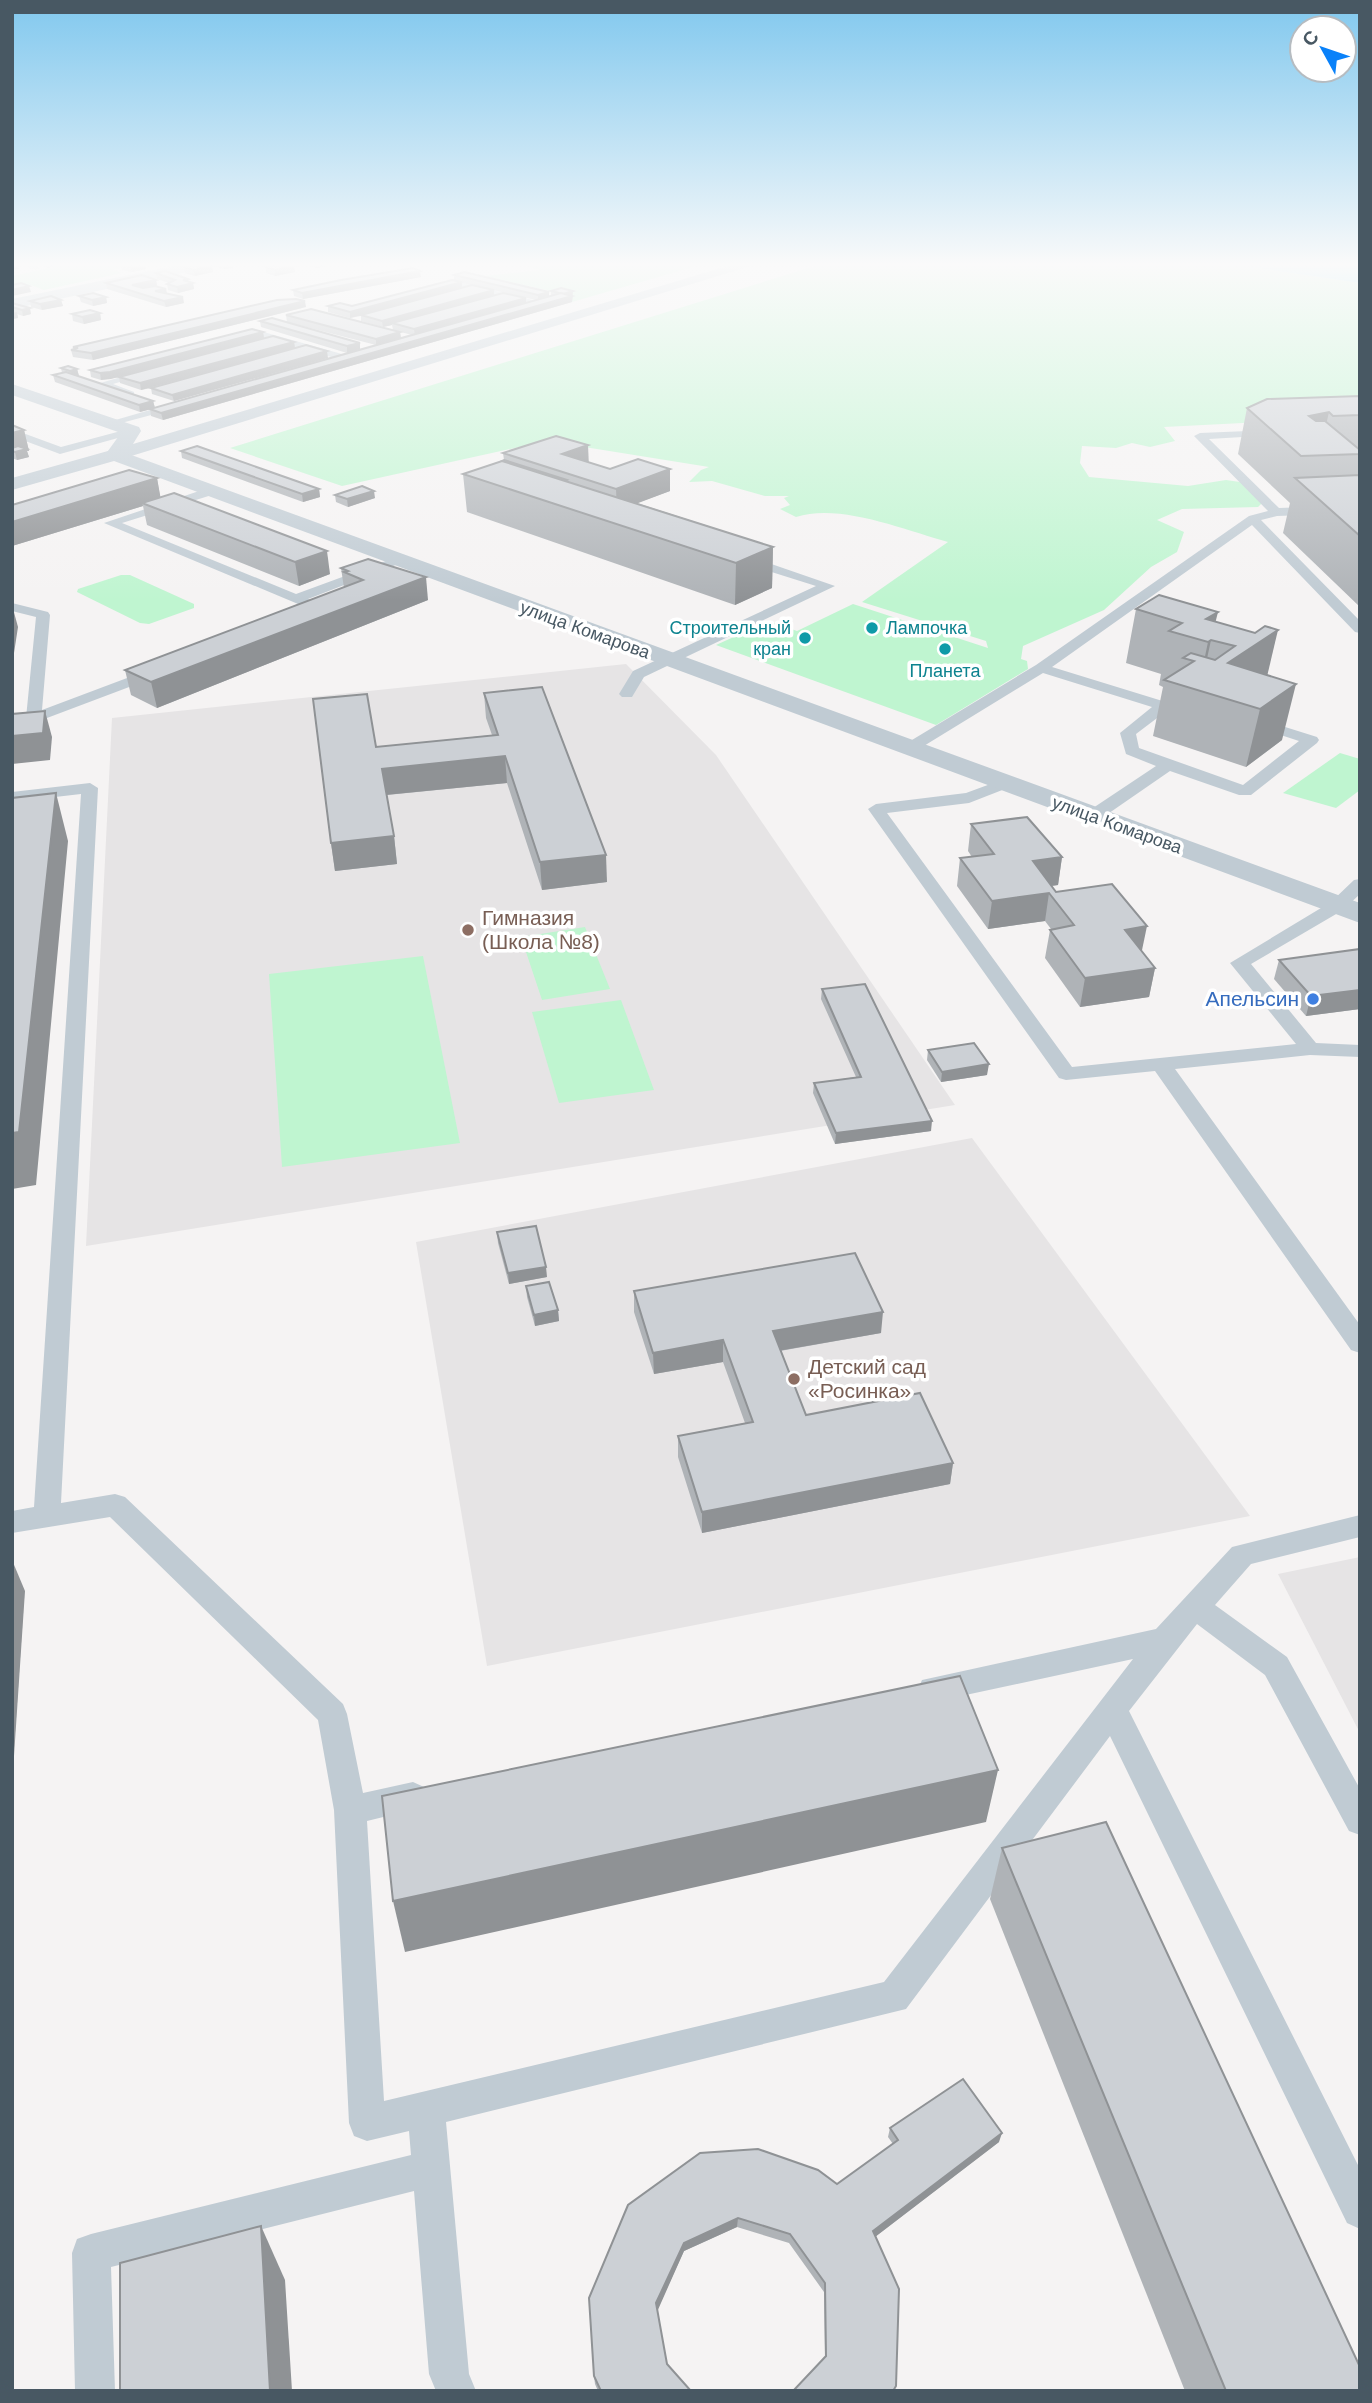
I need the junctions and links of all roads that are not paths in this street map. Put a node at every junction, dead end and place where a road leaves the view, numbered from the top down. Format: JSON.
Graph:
{"nodes":[{"id":1,"x":133,"y":376,"type":"edge"},
{"id":2,"x":377,"y":376,"type":"edge"},
{"id":3,"x":88,"y":381,"type":"edge"},
{"id":4,"x":103,"y":384,"type":"junction"},
{"id":5,"x":15,"y":392,"type":"edge"},
{"id":6,"x":197,"y":399,"type":"edge"},
{"id":7,"x":170,"y":407,"type":"junction"},
{"id":8,"x":110,"y":423,"type":"junction"},
{"id":9,"x":132,"y":431,"type":"junction"},
{"id":10,"x":12,"y":432,"type":"edge"},
{"id":11,"x":1280,"y":433,"type":"edge"},
{"id":12,"x":115,"y":455,"type":"junction"},
{"id":13,"x":12,"y":484,"type":"edge"},
{"id":14,"x":211,"y":491,"type":"junction"},
{"id":15,"x":1360,"y":509,"type":"edge"},
{"id":16,"x":1276,"y":512,"type":"junction"},
{"id":17,"x":1254,"y":519,"type":"junction"},
{"id":18,"x":728,"y":553,"type":"edge"},
{"id":19,"x":399,"y":561,"type":"junction"},
{"id":20,"x":296,"y":599,"type":"junction"},
{"id":21,"x":12,"y":607,"type":"edge"},
{"id":22,"x":297,"y":618,"type":"edge"},
{"id":23,"x":1360,"y":629,"type":"edge"},
{"id":24,"x":669,"y":660,"type":"junction"},
{"id":25,"x":172,"y":666,"type":"edge"},
{"id":26,"x":1041,"y":668,"type":"junction"},
{"id":27,"x":627,"y":694,"type":"dead end"},
{"id":28,"x":1243,"y":718,"type":"edge"},
{"id":29,"x":908,"y":749,"type":"junction"},
{"id":30,"x":1168,"y":765,"type":"junction"},
{"id":31,"x":1004,"y":784,"type":"junction"},
{"id":32,"x":12,"y":797,"type":"edge"},
{"id":33,"x":1093,"y":816,"type":"junction"},
{"id":34,"x":1360,"y":884,"type":"edge"},
{"id":35,"x":1348,"y":910,"type":"edge"},
{"id":36,"x":1310,"y":1048,"type":"junction"},
{"id":37,"x":1360,"y":1051,"type":"edge"},
{"id":38,"x":1160,"y":1063,"type":"junction"},
{"id":39,"x":1360,"y":1344,"type":"edge"},
{"id":40,"x":47,"y":1516,"type":"junction"},
{"id":41,"x":12,"y":1522,"type":"edge"},
{"id":42,"x":1360,"y":1526,"type":"edge"},
{"id":43,"x":1196,"y":1606,"type":"junction"},
{"id":44,"x":1165,"y":1640,"type":"junction"},
{"id":45,"x":907,"y":1694,"type":"edge"},
{"id":46,"x":1112,"y":1708,"type":"junction"},
{"id":47,"x":445,"y":1790,"type":"edge"},
{"id":48,"x":350,"y":1810,"type":"junction"},
{"id":49,"x":1360,"y":1820,"type":"edge"},
{"id":50,"x":426,"y":2109,"type":"junction"},
{"id":51,"x":433,"y":2168,"type":"junction"},
{"id":52,"x":1360,"y":2210,"type":"edge"},
{"id":53,"x":95,"y":2391,"type":"edge"},
{"id":54,"x":456,"y":2391,"type":"edge"}],
"edges":[{"from":1,"to":4,"type":"lane"},
{"from":2,"to":12,"type":"street"},
{"from":3,"to":4,"type":"lane"},
{"from":4,"to":7,"type":"lane"},
{"from":5,"to":8,"type":"street"},
{"from":6,"to":7,"type":"lane"},
{"from":7,"to":8,"type":"lane"},
{"from":8,"to":9,"type":"street"},
{"from":9,"to":10,"type":"lane"},
{"from":9,"to":12,"type":"street"},
{"from":11,"to":16,"type":"lane"},
{"from":12,"to":13,"type":"street"},
{"from":12,"to":14,"type":"street","name":"улица Комарова"},
{"from":14,"to":19,"type":"street","name":"улица Комарова"},
{"from":14,"to":20,"type":"lane"},
{"from":15,"to":16,"type":"lane"},
{"from":16,"to":17,"type":"lane"},
{"from":17,"to":23,"type":"lane"},
{"from":17,"to":26,"type":"lane"},
{"from":18,"to":24,"type":"lane"},
{"from":19,"to":20,"type":"lane"},
{"from":19,"to":24,"type":"street","name":"улица Комарова"},
{"from":20,"to":22,"type":"lane"},
{"from":21,"to":25,"type":"lane"},
{"from":24,"to":27,"type":"lane"},
{"from":24,"to":29,"type":"street","name":"улица Комарова"},
{"from":26,"to":29,"type":"lane"},
{"from":26,"to":30,"type":"lane"},
{"from":28,"to":30,"type":"lane"},
{"from":29,"to":31,"type":"street","name":"улица Комарова"},
{"from":30,"to":33,"type":"lane"},
{"from":31,"to":33,"type":"street","name":"улица Комарова"},
{"from":31,"to":38,"type":"lane"},
{"from":32,"to":40,"type":"lane"},
{"from":33,"to":35,"type":"street","name":"улица Комарова"},
{"from":34,"to":35,"type":"lane"},
{"from":35,"to":36,"type":"lane"},
{"from":36,"to":37,"type":"lane"},
{"from":36,"to":38,"type":"lane"},
{"from":38,"to":39,"type":"lane"},
{"from":40,"to":41,"type":"lane"},
{"from":40,"to":48,"type":"lane"},
{"from":42,"to":43,"type":"lane"},
{"from":43,"to":44,"type":"lane"},
{"from":43,"to":49,"type":"lane"},
{"from":44,"to":45,"type":"lane"},
{"from":44,"to":46,"type":"lane"},
{"from":46,"to":50,"type":"lane"},
{"from":46,"to":52,"type":"lane"},
{"from":47,"to":48,"type":"lane"},
{"from":48,"to":50,"type":"lane"},
{"from":50,"to":51,"type":"lane"},
{"from":51,"to":53,"type":"lane"},
{"from":51,"to":54,"type":"lane"}]}
